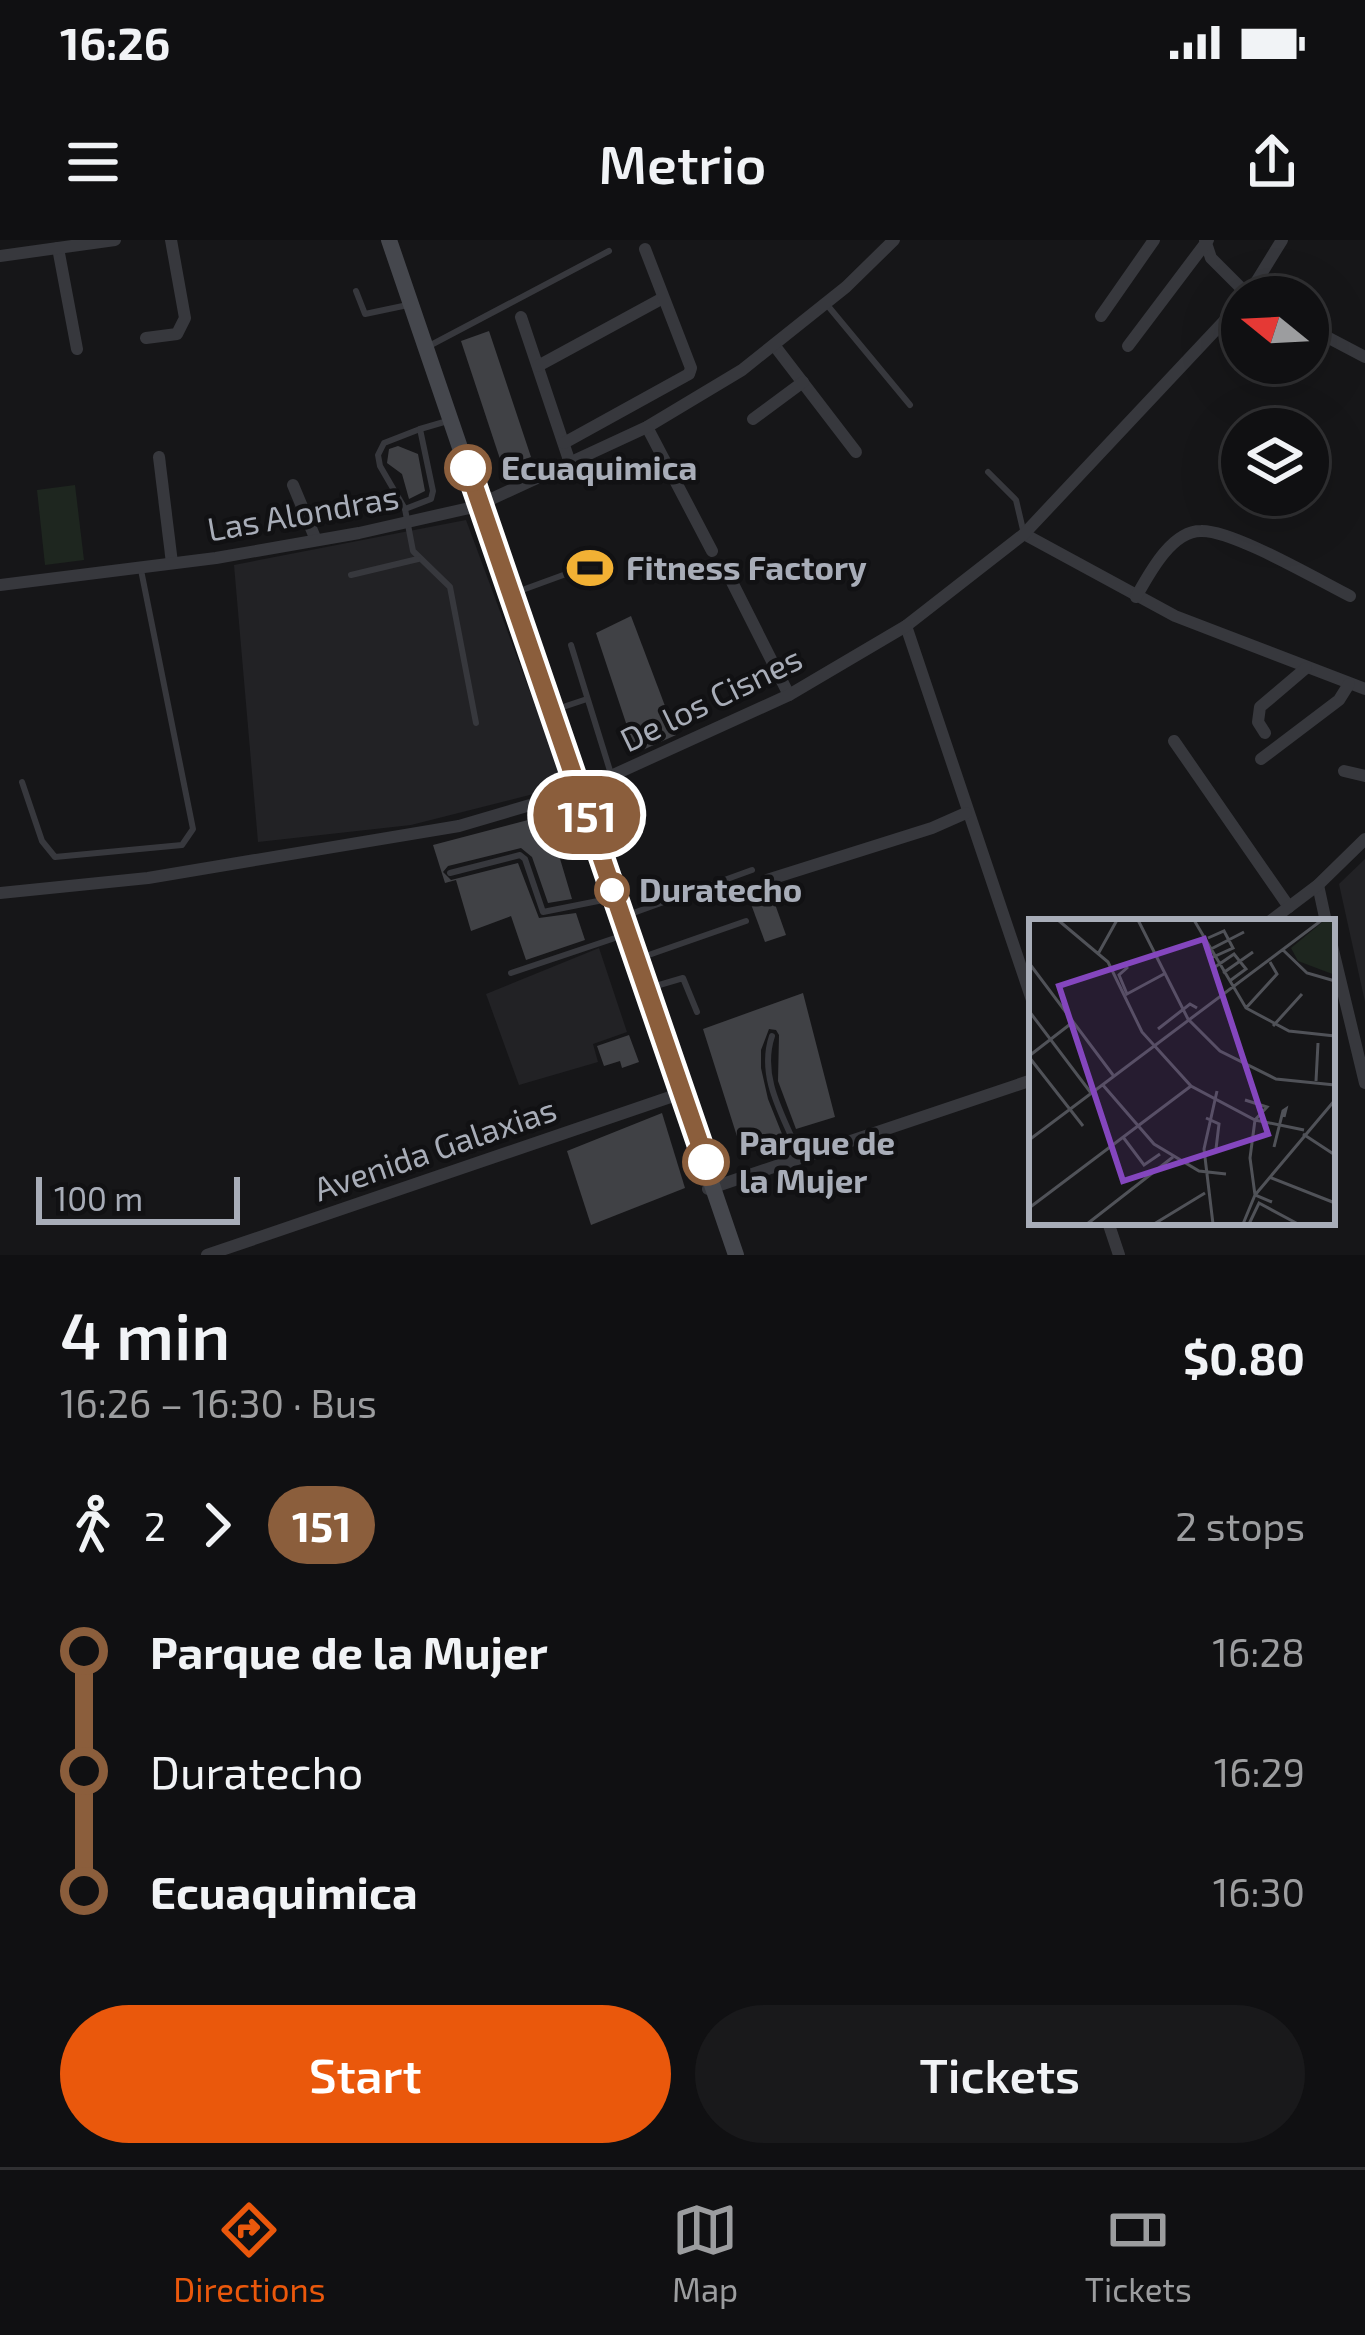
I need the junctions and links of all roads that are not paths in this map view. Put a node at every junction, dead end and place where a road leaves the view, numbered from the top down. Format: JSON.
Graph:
{"nodes":[{"id":1,"x":116,"y":240,"type":"edge"},
{"id":2,"x":171,"y":240,"type":"edge"},
{"id":3,"x":386,"y":240,"type":"edge"},
{"id":4,"x":893,"y":240,"type":"edge"},
{"id":5,"x":1154,"y":240,"type":"edge"},
{"id":6,"x":1282,"y":240,"type":"edge"},
{"id":7,"x":1206,"y":241,"type":"edge"},
{"id":8,"x":58,"y":248,"type":"junction"},
{"id":9,"x":645,"y":249,"type":"dead end"},
{"id":10,"x":609,"y":251,"type":"dead end"},
{"id":11,"x":0,"y":256,"type":"edge"},
{"id":12,"x":1227,"y":276,"type":"edge"},
{"id":13,"x":1260,"y":276,"type":"edge"},
{"id":14,"x":356,"y":291,"type":"dead end"},
{"id":15,"x":663,"y":298,"type":"junction"},
{"id":16,"x":825,"y":303,"type":"junction"},
{"id":17,"x":403,"y":306,"type":"junction"},
{"id":18,"x":1101,"y":316,"type":"dead end"},
{"id":19,"x":521,"y":317,"type":"dead end"},
{"id":20,"x":1221,"y":326,"type":"edge"},
{"id":21,"x":146,"y":338,"type":"dead end"},
{"id":22,"x":1329,"y":338,"type":"edge"},
{"id":23,"x":774,"y":345,"type":"junction"},
{"id":24,"x":1129,"y":346,"type":"dead end"},
{"id":25,"x":426,"y":348,"type":"junction"},
{"id":26,"x":77,"y":349,"type":"dead end"},
{"id":27,"x":1365,"y":357,"type":"edge"},
{"id":28,"x":538,"y":367,"type":"junction"},
{"id":29,"x":803,"y":382,"type":"junction"},
{"id":30,"x":910,"y":405,"type":"dead end"},
{"id":31,"x":753,"y":419,"type":"dead end"},
{"id":32,"x":444,"y":422,"type":"junction"},
{"id":33,"x":647,"y":427,"type":"junction"},
{"id":34,"x":420,"y":429,"type":"junction"},
{"id":35,"x":564,"y":443,"type":"junction"},
{"id":36,"x":856,"y":452,"type":"dead end"},
{"id":37,"x":160,"y":457,"type":"dead end"},
{"id":38,"x":570,"y":464,"type":"junction"},
{"id":39,"x":988,"y":472,"type":"dead end"},
{"id":40,"x":292,"y":485,"type":"dead end"},
{"id":41,"x":477,"y":506,"type":"junction"},
{"id":42,"x":406,"y":515,"type":"junction"},
{"id":43,"x":1024,"y":534,"type":"junction"},
{"id":44,"x":316,"y":540,"type":"junction"},
{"id":45,"x":712,"y":551,"type":"dead end"},
{"id":46,"x":418,"y":559,"type":"junction"},
{"id":47,"x":172,"y":563,"type":"junction"},
{"id":48,"x":141,"y":567,"type":"junction"},
{"id":49,"x":566,"y":574,"type":"dead end"},
{"id":50,"x":351,"y":575,"type":"dead end"},
{"id":51,"x":732,"y":582,"type":"dead end"},
{"id":52,"x":0,"y":585,"type":"edge"},
{"id":53,"x":510,"y":594,"type":"junction"},
{"id":54,"x":1351,"y":596,"type":"dead end"},
{"id":55,"x":1136,"y":597,"type":"junction"},
{"id":56,"x":906,"y":626,"type":"junction"},
{"id":57,"x":571,"y":645,"type":"dead end"},
{"id":58,"x":1306,"y":668,"type":"junction"},
{"id":59,"x":1349,"y":684,"type":"junction"},
{"id":60,"x":1365,"y":689,"type":"edge"},
{"id":61,"x":789,"y":695,"type":"junction"},
{"id":62,"x":587,"y":699,"type":"junction"},
{"id":63,"x":550,"y":711,"type":"junction"},
{"id":64,"x":476,"y":723,"type":"dead end"},
{"id":65,"x":1264,"y":733,"type":"dead end"},
{"id":66,"x":1174,"y":741,"type":"dead end"},
{"id":67,"x":1261,"y":759,"type":"dead end"},
{"id":68,"x":1344,"y":771,"type":"dead end"},
{"id":69,"x":1365,"y":776,"type":"edge"},
{"id":70,"x":612,"y":777,"type":"junction"},
{"id":71,"x":22,"y":782,"type":"dead end"},
{"id":72,"x":575,"y":792,"type":"junction"},
{"id":73,"x":613,"y":802,"type":"dead end"},
{"id":74,"x":966,"y":813,"type":"junction"},
{"id":75,"x":1365,"y":838,"type":"edge"},
{"id":76,"x":598,"y":848,"type":"junction"},
{"id":77,"x":752,"y":870,"type":"dead end"},
{"id":78,"x":450,"y":873,"type":"dead end"},
{"id":79,"x":767,"y":880,"type":"dead end"},
{"id":80,"x":1318,"y":885,"type":"junction"},
{"id":81,"x":0,"y":893,"type":"edge"},
{"id":82,"x":608,"y":899,"type":"junction"},
{"id":83,"x":1289,"y":907,"type":"junction"},
{"id":84,"x":622,"y":917,"type":"junction"},
{"id":85,"x":1273,"y":919,"type":"edge"},
{"id":86,"x":1325,"y":919,"type":"edge"},
{"id":87,"x":746,"y":921,"type":"dead end"},
{"id":88,"x":621,"y":937,"type":"junction"},
{"id":89,"x":1335,"y":958,"type":"edge"},
{"id":90,"x":637,"y":959,"type":"junction"},
{"id":91,"x":511,"y":973,"type":"dead end"},
{"id":92,"x":646,"y":989,"type":"junction"},
{"id":93,"x":1029,"y":992,"type":"edge"},
{"id":94,"x":697,"y":1012,"type":"dead end"},
{"id":95,"x":772,"y":1036,"type":"dead end"},
{"id":96,"x":1029,"y":1081,"type":"edge"},
{"id":97,"x":1365,"y":1083,"type":"edge"},
{"id":98,"x":678,"y":1094,"type":"junction"},
{"id":99,"x":801,"y":1159,"type":"junction"},
{"id":100,"x":710,"y":1188,"type":"junction"},
{"id":101,"x":1109,"y":1225,"type":"edge"},
{"id":102,"x":254,"y":1239,"type":"junction"},
{"id":103,"x":206,"y":1255,"type":"edge"},
{"id":104,"x":260,"y":1255,"type":"edge"},
{"id":105,"x":733,"y":1255,"type":"edge"},
{"id":106,"x":1119,"y":1255,"type":"edge"}],
"edges":[{"from":1,"to":8,"type":"street"},
{"from":2,"to":21,"type":"street"},
{"from":3,"to":17,"type":"main road"},
{"from":3,"to":25,"type":"main road"},
{"from":4,"to":16,"type":"street","name":"Las Alondras"},
{"from":5,"to":18,"type":"street"},
{"from":6,"to":13,"type":"street","name":"De los Cisnes"},
{"from":7,"to":12,"type":"street"},
{"from":7,"to":24,"type":"street"},
{"from":8,"to":11,"type":"street"},
{"from":8,"to":26,"type":"street"},
{"from":9,"to":15,"type":"street"},
{"from":10,"to":25,"type":"lane"},
{"from":14,"to":17,"type":"lane"},
{"from":15,"to":28,"type":"street"},
{"from":15,"to":35,"type":"street"},
{"from":16,"to":23,"type":"street","name":"Las Alondras"},
{"from":16,"to":30,"type":"lane"},
{"from":17,"to":32,"type":"main road"},
{"from":19,"to":28,"type":"street"},
{"from":20,"to":43,"type":"street","name":"De los Cisnes"},
{"from":22,"to":27,"type":"street"},
{"from":23,"to":29,"type":"street"},
{"from":23,"to":33,"type":"street","name":"Las Alondras"},
{"from":25,"to":41,"type":"main road"},
{"from":28,"to":35,"type":"street"},
{"from":29,"to":31,"type":"street"},
{"from":29,"to":36,"type":"street"},
{"from":32,"to":34,"type":"lane"},
{"from":32,"to":41,"type":"main road"},
{"from":33,"to":38,"type":"street","name":"Las Alondras"},
{"from":33,"to":45,"type":"street"},
{"from":34,"to":42,"type":"lane"},
{"from":34,"to":42,"type":"lane"},
{"from":35,"to":38,"type":"street"},
{"from":37,"to":47,"type":"street"},
{"from":38,"to":41,"type":"street","name":"Las Alondras"},
{"from":39,"to":43,"type":"lane"},
{"from":40,"to":44,"type":"street"},
{"from":41,"to":42,"type":"street","name":"Las Alondras"},
{"from":41,"to":53,"type":"main road"},
{"from":41,"to":72,"type":"main road"},
{"from":42,"to":44,"type":"street","name":"Las Alondras"},
{"from":42,"to":46,"type":"lane"},
{"from":43,"to":55,"type":"street"},
{"from":43,"to":56,"type":"street","name":"De los Cisnes"},
{"from":44,"to":47,"type":"street","name":"Las Alondras"},
{"from":46,"to":50,"type":"lane"},
{"from":46,"to":64,"type":"lane"},
{"from":47,"to":48,"type":"street","name":"Las Alondras"},
{"from":48,"to":52,"type":"street","name":"Las Alondras"},
{"from":48,"to":71,"type":"lane"},
{"from":49,"to":53,"type":"lane"},
{"from":51,"to":61,"type":"street"},
{"from":53,"to":63,"type":"main road"},
{"from":54,"to":55,"type":"street"},
{"from":55,"to":58,"type":"street"},
{"from":56,"to":61,"type":"street","name":"De los Cisnes"},
{"from":56,"to":74,"type":"street"},
{"from":57,"to":62,"type":"lane"},
{"from":58,"to":59,"type":"street"},
{"from":58,"to":65,"type":"street"},
{"from":59,"to":60,"type":"street"},
{"from":59,"to":67,"type":"street"},
{"from":61,"to":70,"type":"street","name":"De los Cisnes"},
{"from":62,"to":63,"type":"lane"},
{"from":62,"to":70,"type":"lane"},
{"from":63,"to":72,"type":"main road"},
{"from":66,"to":83,"type":"street"},
{"from":68,"to":69,"type":"street"},
{"from":70,"to":72,"type":"street","name":"De los Cisnes"},
{"from":72,"to":76,"type":"main road"},
{"from":72,"to":81,"type":"street","name":"De los Cisnes"},
{"from":72,"to":82,"type":"main road"},
{"from":73,"to":76,"type":"lane"},
{"from":74,"to":79,"type":"street"},
{"from":74,"to":93,"type":"street"},
{"from":75,"to":80,"type":"street"},
{"from":76,"to":84,"type":"main road"},
{"from":77,"to":84,"type":"lane"},
{"from":78,"to":82,"type":"lane"},
{"from":80,"to":83,"type":"street"},
{"from":80,"to":86,"type":"street"},
{"from":82,"to":88,"type":"main road"},
{"from":83,"to":85,"type":"street"},
{"from":84,"to":90,"type":"main road"},
{"from":87,"to":90,"type":"lane"},
{"from":88,"to":91,"type":"lane"},
{"from":88,"to":98,"type":"main road"},
{"from":89,"to":97,"type":"street"},
{"from":90,"to":92,"type":"main road"},
{"from":92,"to":94,"type":"lane"},
{"from":92,"to":98,"type":"main road"},
{"from":95,"to":99,"type":"lane"},
{"from":96,"to":99,"type":"street"},
{"from":98,"to":100,"type":"main road"},
{"from":98,"to":102,"type":"street","name":"Avenida Galaxias"},
{"from":99,"to":100,"type":"street"},
{"from":100,"to":105,"type":"main road"},
{"from":101,"to":106,"type":"street"},
{"from":102,"to":103,"type":"street","name":"Avenida Galaxias"},
{"from":102,"to":104,"type":"street"}]}
